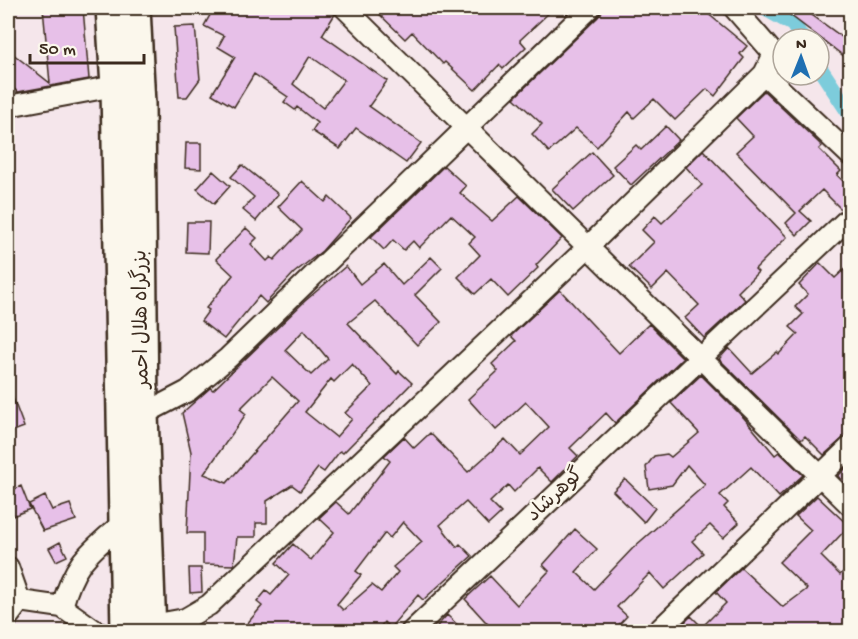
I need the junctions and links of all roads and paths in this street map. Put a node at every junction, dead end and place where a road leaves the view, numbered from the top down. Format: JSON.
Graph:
{"nodes":[{"id":1,"x":110,"y":8,"type":"edge"},
{"id":2,"x":136,"y":8,"type":"edge"},
{"id":3,"x":345,"y":8,"type":"edge"},
{"id":4,"x":590,"y":8,"type":"edge"},
{"id":5,"x":734,"y":8,"type":"edge"},
{"id":6,"x":764,"y":74,"type":"junction"},
{"id":7,"x":116,"y":86,"type":"junction"},
{"id":8,"x":8,"y":106,"type":"edge"},
{"id":9,"x":467,"y":128,"type":"junction"},
{"id":10,"x":850,"y":155,"type":"edge"},
{"id":11,"x":850,"y":217,"type":"edge"},
{"id":12,"x":587,"y":248,"type":"junction"},
{"id":13,"x":701,"y":360,"type":"junction"},
{"id":14,"x":144,"y":414,"type":"junction"},
{"id":15,"x":850,"y":447,"type":"edge"},
{"id":16,"x":819,"y":475,"type":"junction"},
{"id":17,"x":850,"y":505,"type":"edge"},
{"id":18,"x":124,"y":522,"type":"junction"},
{"id":19,"x":8,"y":567,"type":"edge"},
{"id":20,"x":20,"y":601,"type":"junction"},
{"id":21,"x":62,"y":607,"type":"junction"},
{"id":22,"x":8,"y":617,"type":"edge"},
{"id":23,"x":152,"y":628,"type":"edge"},
{"id":24,"x":97,"y":632,"type":"edge"},
{"id":25,"x":125,"y":632,"type":"edge"},
{"id":26,"x":411,"y":632,"type":"edge"},
{"id":27,"x":657,"y":632,"type":"edge"}],
"edges":[{"from":1,"to":7,"type":"highway","name":"بزرگراه هلال احمر"},
{"from":2,"to":14,"type":"highway","name":"بزرگراه هلال احمر"},
{"from":3,"to":9,"type":"street"},
{"from":4,"to":9,"type":"street"},
{"from":5,"to":6,"type":"street"},
{"from":6,"to":10,"type":"street"},
{"from":6,"to":12,"type":"street"},
{"from":7,"to":8,"type":"street"},
{"from":7,"to":18,"type":"highway","name":"بزرگراه هلال احمر"},
{"from":9,"to":12,"type":"street"},
{"from":9,"to":14,"type":"street"},
{"from":11,"to":13,"type":"street","name":"گوهرشاد"},
{"from":12,"to":13,"type":"street"},
{"from":12,"to":23,"type":"street"},
{"from":13,"to":16,"type":"street"},
{"from":13,"to":26,"type":"street","name":"گوهرشاد"},
{"from":14,"to":23,"type":"highway","name":"بزرگراه هلال احمر"},
{"from":15,"to":16,"type":"street"},
{"from":16,"to":17,"type":"street"},
{"from":16,"to":27,"type":"street"},
{"from":18,"to":21,"type":"street"},
{"from":18,"to":25,"type":"highway","name":"بزرگراه هلال احمر"},
{"from":19,"to":20,"type":"street"},
{"from":20,"to":21,"type":"street"},
{"from":20,"to":22,"type":"street"},
{"from":21,"to":24,"type":"street"}]}
